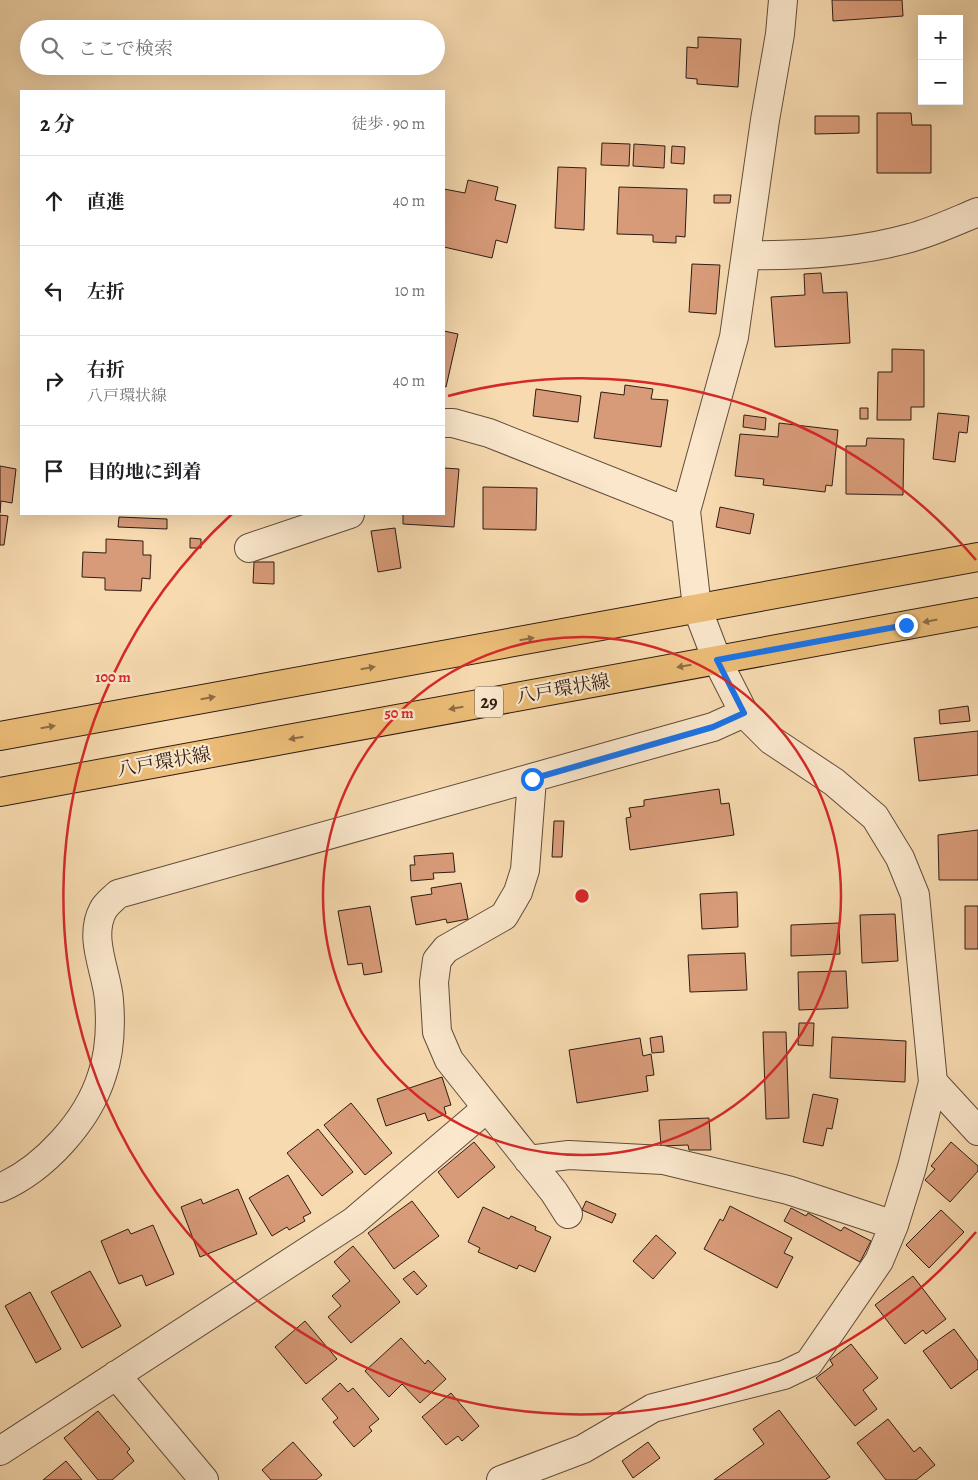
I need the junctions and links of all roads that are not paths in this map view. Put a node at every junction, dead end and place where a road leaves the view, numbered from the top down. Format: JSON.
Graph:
{"nodes":[{"id":1,"x":783,"y":0,"type":"edge"},
{"id":2,"x":978,"y":212,"type":"edge"},
{"id":3,"x":746,"y":255,"type":"junction"},
{"id":4,"x":445,"y":423,"type":"edge"},
{"id":5,"x":686,"y":511,"type":"junction"},
{"id":6,"x":347,"y":515,"type":"edge"},
{"id":7,"x":250,"y":548,"type":"dead end"},
{"id":8,"x":978,"y":557,"type":"edge"},
{"id":9,"x":697,"y":608,"type":"junction"},
{"id":10,"x":978,"y":612,"type":"edge"},
{"id":11,"x":717,"y":660,"type":"junction"},
{"id":12,"x":744,"y":713,"type":"junction"},
{"id":13,"x":0,"y":736,"type":"edge"},
{"id":14,"x":532,"y":779,"type":"junction"},
{"id":15,"x":0,"y":792,"type":"edge"},
{"id":16,"x":933,"y":1082,"type":"junction"},
{"id":17,"x":487,"y":1108,"type":"junction"},
{"id":18,"x":978,"y":1131,"type":"edge"},
{"id":19,"x":528,"y":1160,"type":"junction"},
{"id":20,"x":0,"y":1188,"type":"edge"},
{"id":21,"x":568,"y":1214,"type":"dead end"},
{"id":22,"x":894,"y":1225,"type":"junction"},
{"id":23,"x":116,"y":1375,"type":"junction"},
{"id":24,"x":0,"y":1451,"type":"edge"},
{"id":25,"x":506,"y":1479,"type":"edge"},
{"id":26,"x":204,"y":1480,"type":"edge"}],
"edges":[{"from":1,"to":3,"type":"street"},
{"from":2,"to":3,"type":"street"},
{"from":3,"to":5,"type":"street"},
{"from":4,"to":5,"type":"street"},
{"from":5,"to":9,"type":"street"},
{"from":6,"to":7,"type":"street"},
{"from":8,"to":9,"type":"main road"},
{"from":9,"to":11,"type":"street"},
{"from":13,"to":9,"type":"main road","one_way":true},
{"from":10,"to":11,"type":"main road","name":"八戸環状線","number":"29","one_way":true},
{"from":11,"to":12,"type":"street"},
{"from":11,"to":15,"type":"main road","name":"八戸環状線","number":"29","one_way":true},
{"from":12,"to":14,"type":"street"},
{"from":12,"to":16,"type":"street"},
{"from":14,"to":17,"type":"street"},
{"from":14,"to":20,"type":"street"},
{"from":16,"to":18,"type":"street"},
{"from":16,"to":22,"type":"street"},
{"from":17,"to":19,"type":"street"},
{"from":17,"to":23,"type":"street"},
{"from":19,"to":21,"type":"street"},
{"from":19,"to":22,"type":"street"},
{"from":22,"to":25,"type":"street"},
{"from":23,"to":24,"type":"street"},
{"from":23,"to":26,"type":"street"}]}
